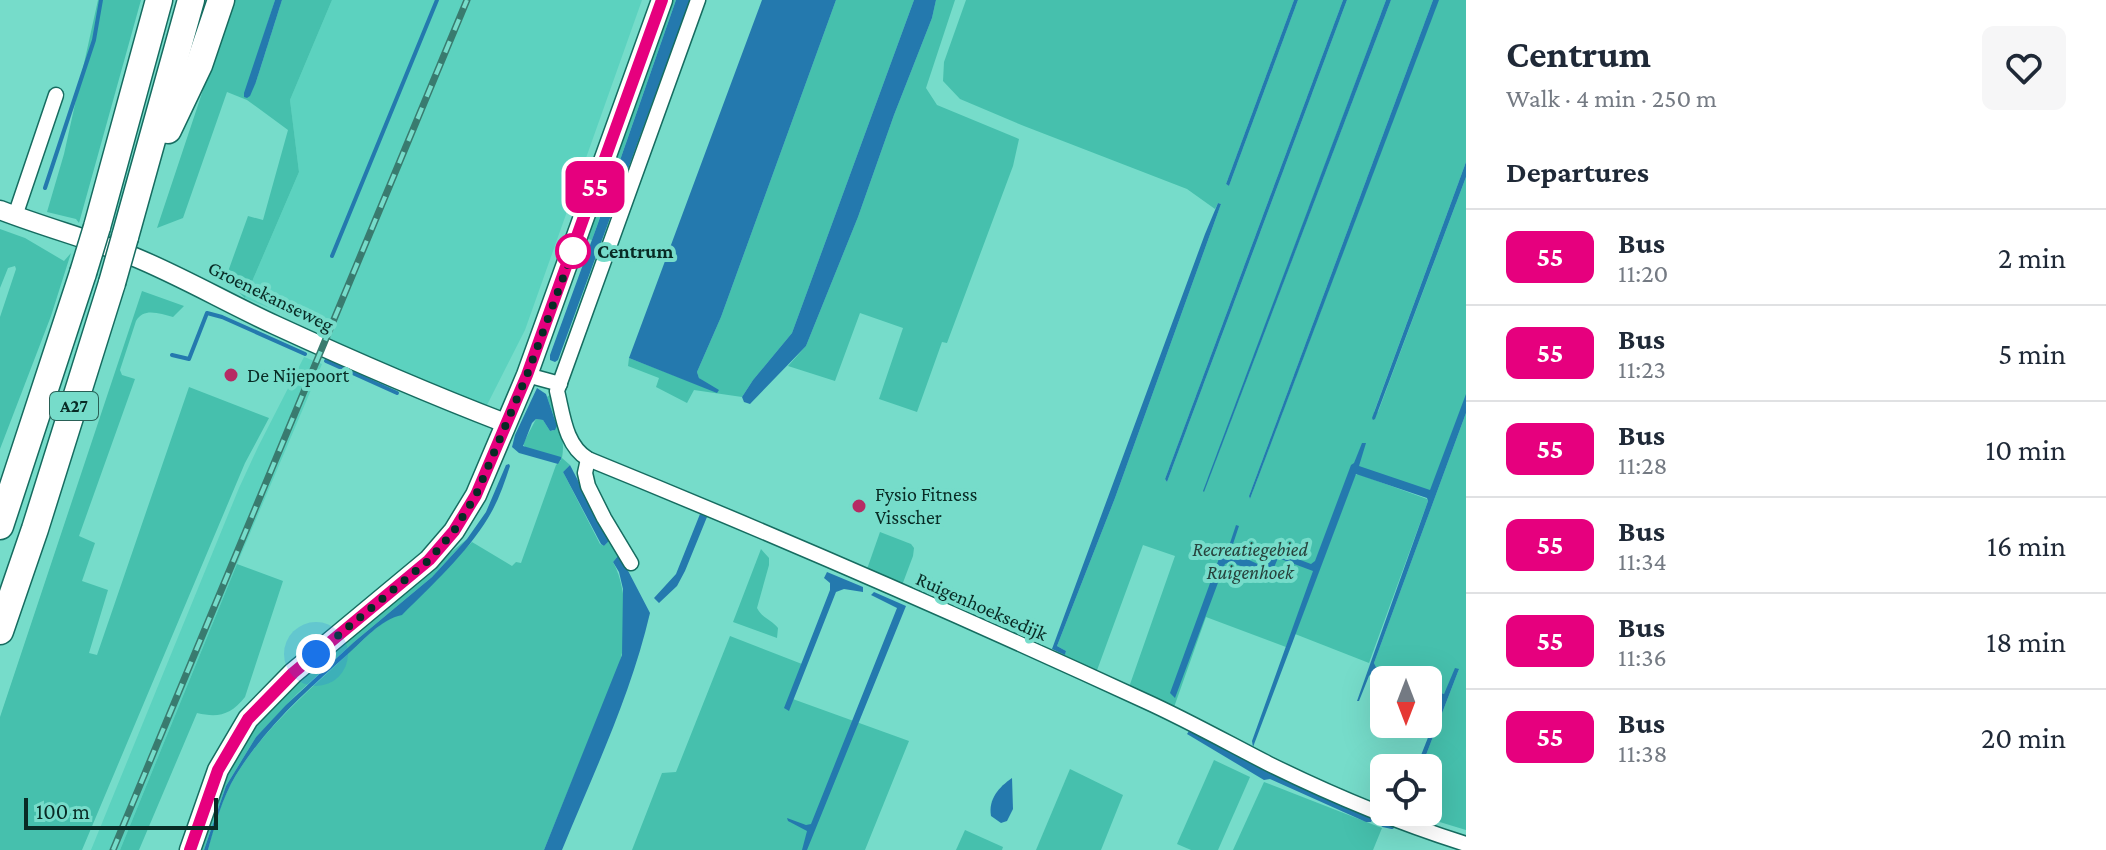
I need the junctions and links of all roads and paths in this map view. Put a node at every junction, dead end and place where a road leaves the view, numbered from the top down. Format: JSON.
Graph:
{"nodes":[{"id":1,"x":159,"y":0,"type":"edge"},
{"id":2,"x":191,"y":0,"type":"edge"},
{"id":3,"x":221,"y":0,"type":"edge"},
{"id":4,"x":662,"y":0,"type":"edge"},
{"id":5,"x":698,"y":0,"type":"edge"},
{"id":6,"x":56,"y":95,"type":"dead end"},
{"id":7,"x":139,"y":192,"type":"junction"},
{"id":8,"x":7,"y":213,"type":"edge"},
{"id":9,"x":527,"y":375,"type":"junction"},
{"id":10,"x":560,"y":384,"type":"junction"},
{"id":11,"x":505,"y":423,"type":"junction"},
{"id":12,"x":588,"y":459,"type":"junction"},
{"id":13,"x":0,"y":526,"type":"edge"},
{"id":14,"x":631,"y":563,"type":"dead end"},
{"id":15,"x":0,"y":631,"type":"edge"},
{"id":16,"x":1466,"y":844,"type":"edge"},
{"id":17,"x":190,"y":850,"type":"edge"}],
"edges":[{"from":1,"to":13,"type":"highway","number":"A27","bridge":true},
{"from":2,"to":7,"type":"highway","number":"A27"},
{"from":3,"to":7,"type":"highway","number":"A27"},
{"from":4,"to":9,"type":"main road"},
{"from":5,"to":10,"type":"street"},
{"from":6,"to":8,"type":"street","name":"Groenekanseweg"},
{"from":7,"to":15,"type":"highway","number":"A27","bridge":true},
{"from":8,"to":11,"type":"street","name":"Groenekanseweg"},
{"from":9,"to":10,"type":"street"},
{"from":9,"to":11,"type":"main road"},
{"from":10,"to":12,"type":"street"},
{"from":11,"to":17,"type":"main road"},
{"from":12,"to":14,"type":"street"},
{"from":12,"to":16,"type":"street","name":"Ruigenhoeksedijk"}]}
